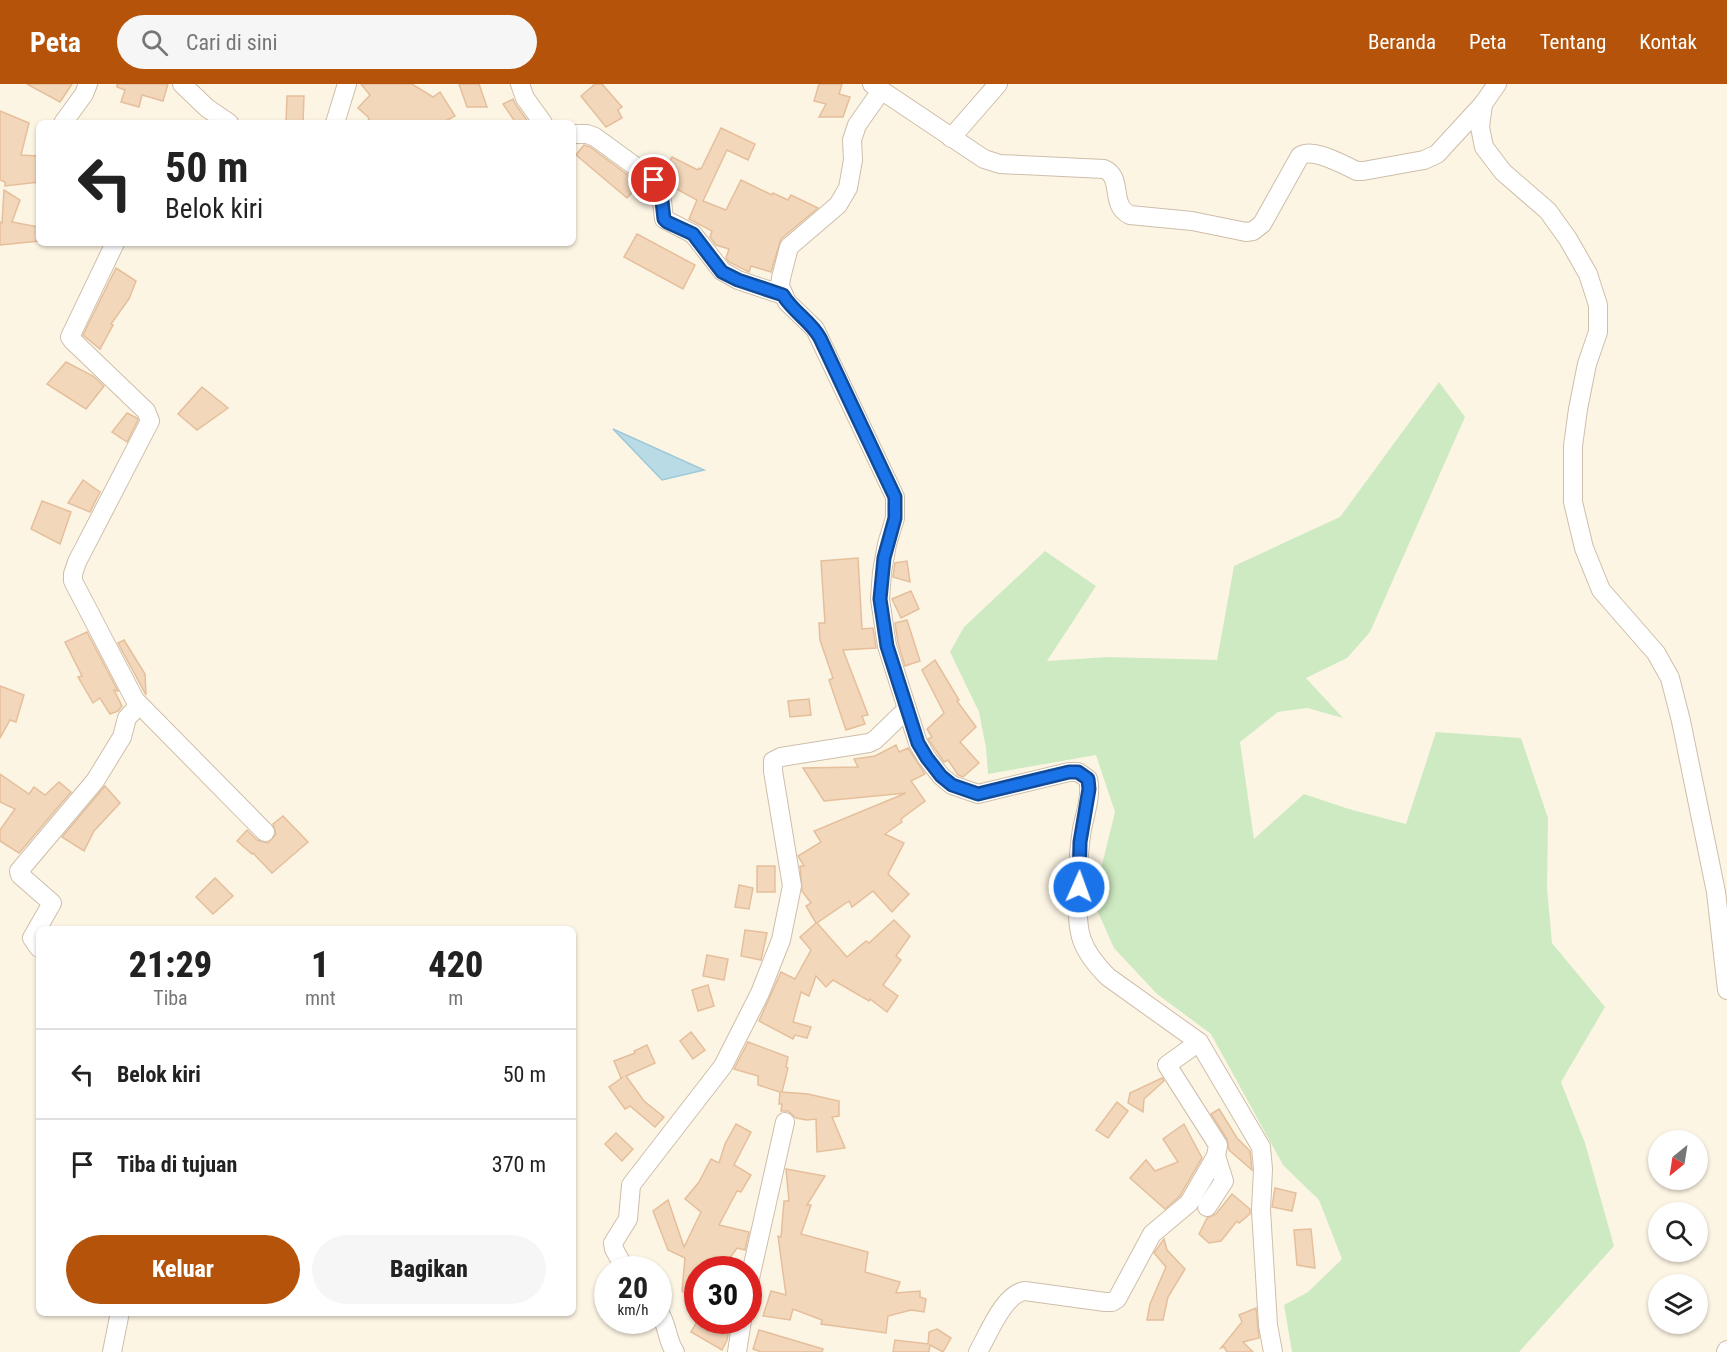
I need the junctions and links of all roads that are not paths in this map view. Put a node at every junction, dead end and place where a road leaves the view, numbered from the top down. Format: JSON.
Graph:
{"nodes":[{"id":1,"x":88,"y":84,"type":"edge"},
{"id":2,"x":182,"y":84,"type":"edge"},
{"id":3,"x":347,"y":84,"type":"edge"},
{"id":4,"x":520,"y":84,"type":"edge"},
{"id":5,"x":998,"y":84,"type":"edge"},
{"id":6,"x":1497,"y":84,"type":"edge"},
{"id":7,"x":876,"y":88,"type":"edge"},
{"id":8,"x":1483,"y":104,"type":"junction"},
{"id":9,"x":65,"y":120,"type":"edge"},
{"id":10,"x":225,"y":120,"type":"edge"},
{"id":11,"x":336,"y":120,"type":"edge"},
{"id":12,"x":541,"y":120,"type":"edge"},
{"id":13,"x":576,"y":134,"type":"edge"},
{"id":14,"x":951,"y":138,"type":"junction"},
{"id":15,"x":114,"y":246,"type":"edge"},
{"id":16,"x":783,"y":295,"type":"junction"},
{"id":17,"x":139,"y":705,"type":"junction"},
{"id":18,"x":907,"y":709,"type":"junction"},
{"id":19,"x":265,"y":832,"type":"dead end"},
{"id":20,"x":39,"y":926,"type":"edge"},
{"id":21,"x":36,"y":931,"type":"edge"},
{"id":22,"x":36,"y":944,"type":"edge"},
{"id":23,"x":1727,"y":990,"type":"edge"},
{"id":24,"x":1199,"y":1042,"type":"junction"},
{"id":25,"x":785,"y":1122,"type":"dead end"},
{"id":26,"x":1216,"y":1156,"type":"junction"},
{"id":27,"x":1207,"y":1207,"type":"dead end"},
{"id":28,"x":618,"y":1256,"type":"edge"},
{"id":29,"x":755,"y":1256,"type":"edge"},
{"id":30,"x":119,"y":1316,"type":"edge"},
{"id":31,"x":667,"y":1334,"type":"edge"},
{"id":32,"x":740,"y":1334,"type":"edge"},
{"id":33,"x":112,"y":1352,"type":"edge"},
{"id":34,"x":675,"y":1352,"type":"edge"},
{"id":35,"x":737,"y":1352,"type":"edge"},
{"id":36,"x":978,"y":1352,"type":"edge"},
{"id":37,"x":1273,"y":1352,"type":"edge"}],
"edges":[{"from":1,"to":9,"type":"street"},
{"from":2,"to":10,"type":"street"},
{"from":3,"to":11,"type":"street"},
{"from":4,"to":12,"type":"street"},
{"from":5,"to":14,"type":"street"},
{"from":6,"to":8,"type":"street"},
{"from":7,"to":14,"type":"street"},
{"from":7,"to":16,"type":"street"},
{"from":8,"to":14,"type":"street"},
{"from":8,"to":23,"type":"street"},
{"from":13,"to":16,"type":"street"},
{"from":15,"to":17,"type":"street"},
{"from":16,"to":18,"type":"street"},
{"from":17,"to":19,"type":"street"},
{"from":17,"to":20,"type":"street"},
{"from":18,"to":24,"type":"street"},
{"from":18,"to":28,"type":"street"},
{"from":21,"to":22,"type":"street"},
{"from":24,"to":26,"type":"street"},
{"from":24,"to":37,"type":"street"},
{"from":25,"to":29,"type":"street"},
{"from":26,"to":27,"type":"street"},
{"from":26,"to":36,"type":"street"},
{"from":30,"to":33,"type":"street"},
{"from":31,"to":34,"type":"street"},
{"from":32,"to":35,"type":"street"}]}
